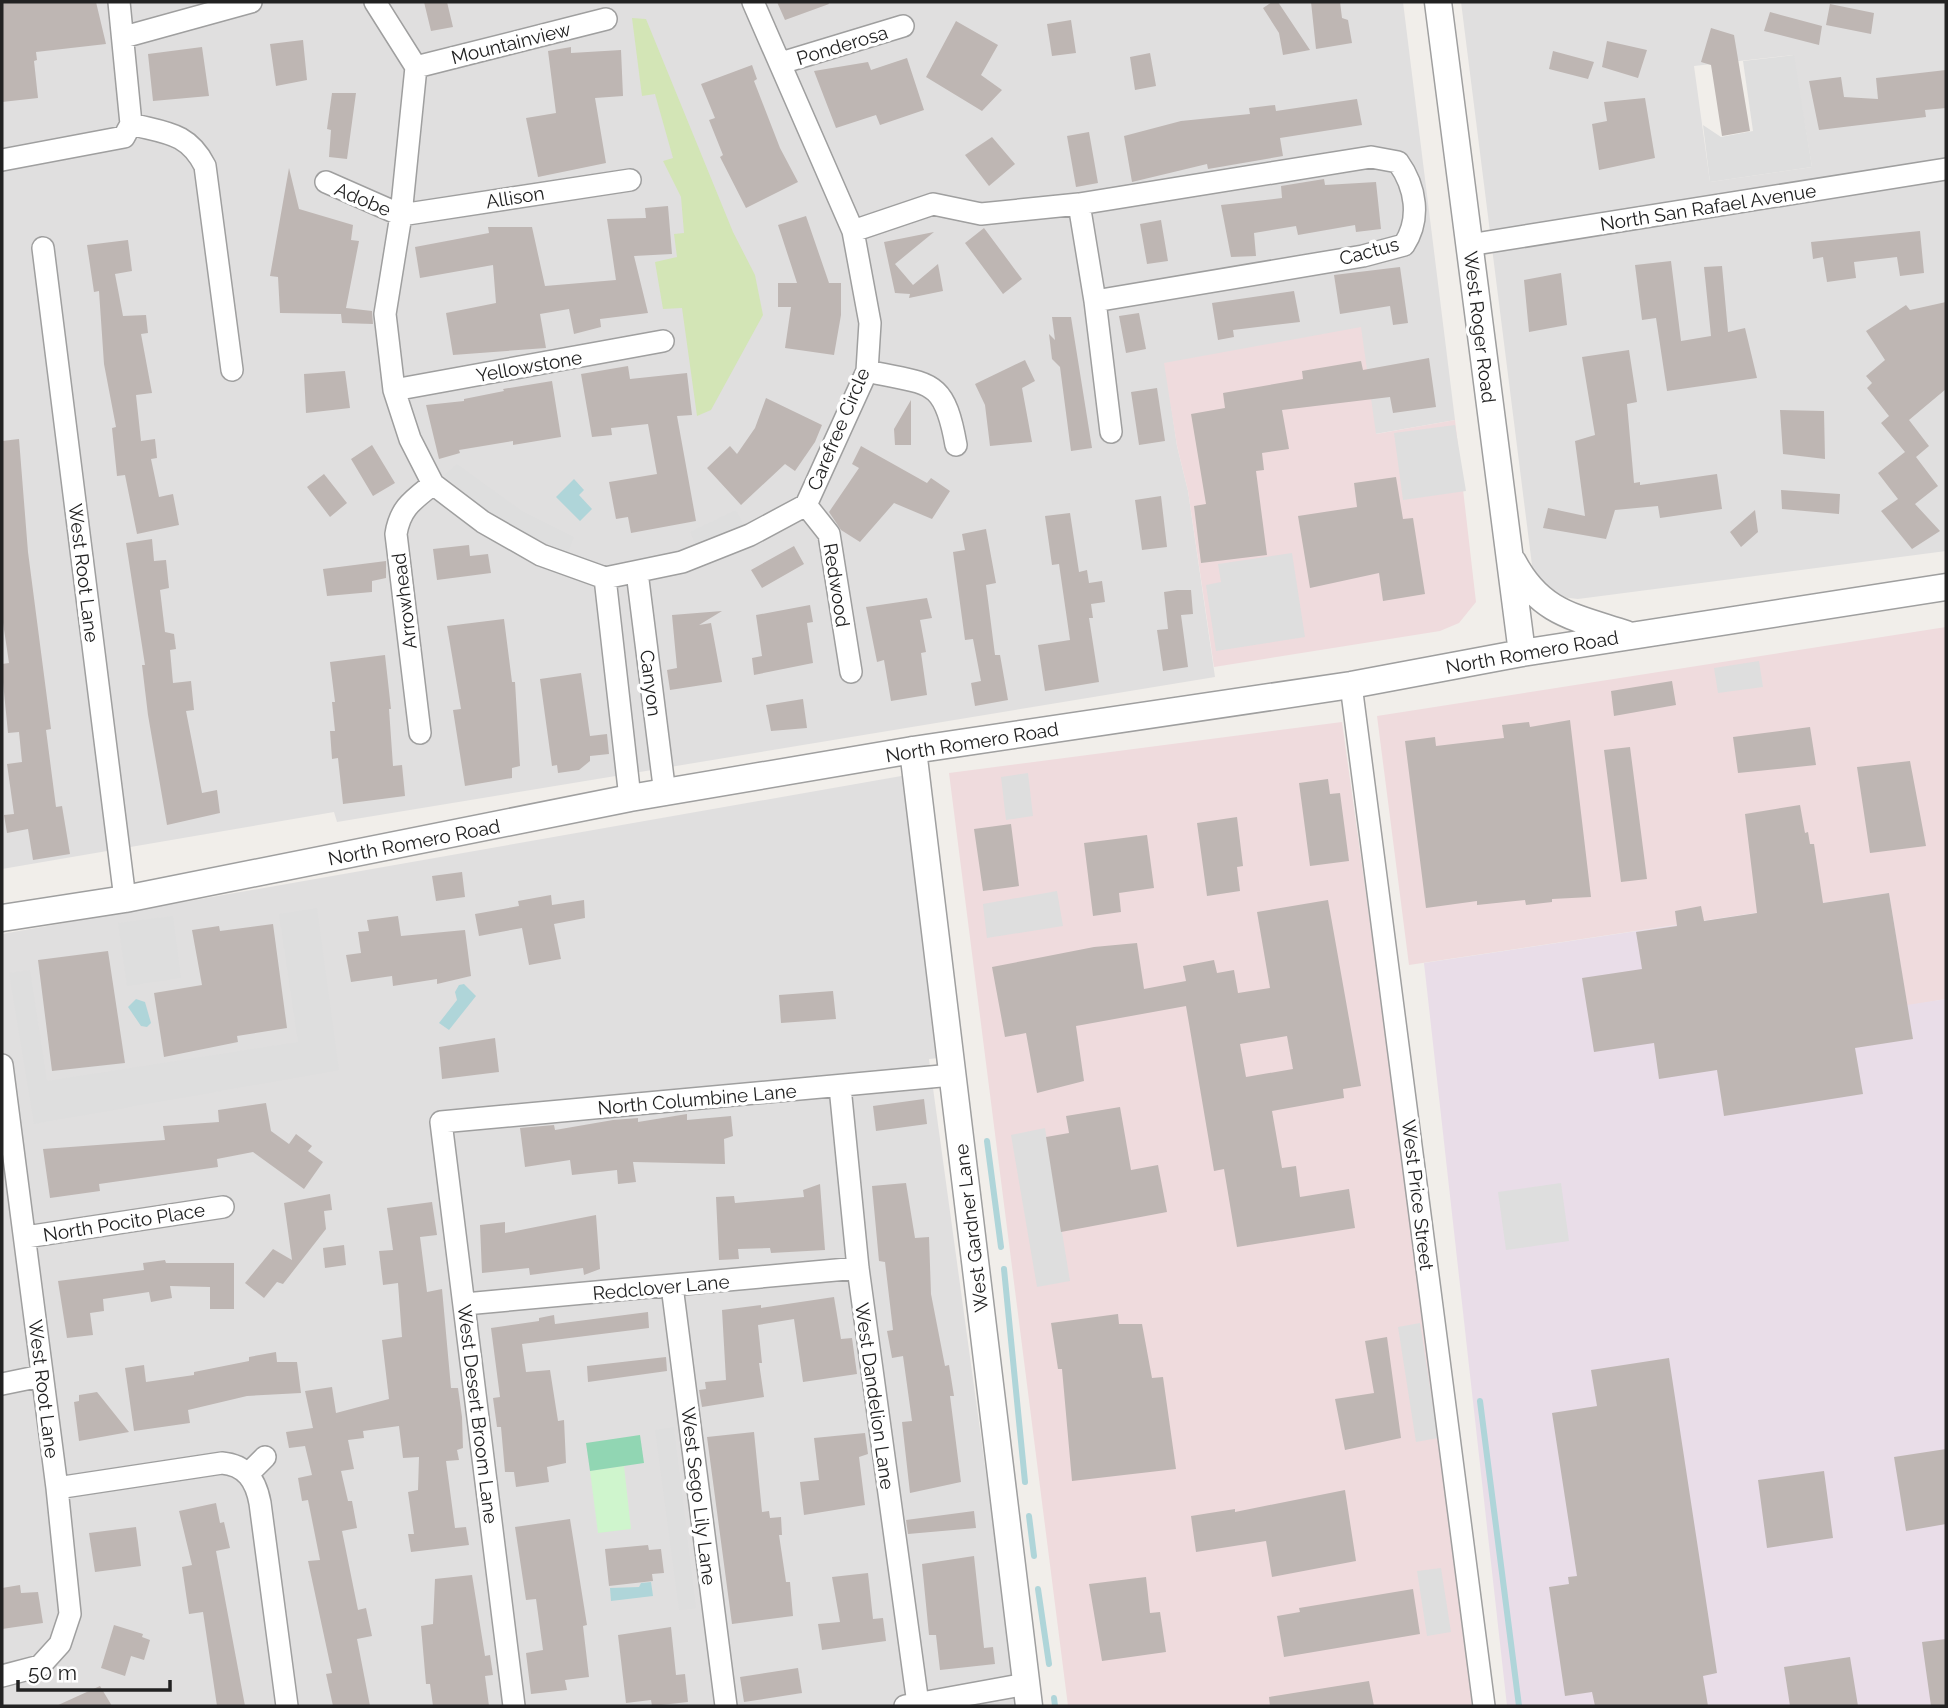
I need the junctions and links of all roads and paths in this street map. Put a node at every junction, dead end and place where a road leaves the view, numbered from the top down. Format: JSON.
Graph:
{"nodes":[{"id":1,"x":119,"y":2,"type":"edge"},
{"id":2,"x":251,"y":2,"type":"edge"},
{"id":3,"x":375,"y":2,"type":"edge"},
{"id":4,"x":753,"y":2,"type":"edge"},
{"id":5,"x":1438,"y":2,"type":"edge"},
{"id":6,"x":606,"y":19,"type":"dead end"},
{"id":7,"x":902,"y":26,"type":"dead end"},
{"id":8,"x":124,"y":37,"type":"junction"},
{"id":9,"x":781,"y":64,"type":"junction"},
{"id":10,"x":416,"y":67,"type":"junction"},
{"id":11,"x":131,"y":124,"type":"junction"},
{"id":12,"x":2,"y":160,"type":"edge"},
{"id":13,"x":1946,"y":169,"type":"edge"},
{"id":14,"x":630,"y":180,"type":"dead end"},
{"id":15,"x":326,"y":182,"type":"dead end"},
{"id":16,"x":1079,"y":204,"type":"junction"},
{"id":17,"x":401,"y":215,"type":"junction"},
{"id":18,"x":853,"y":231,"type":"junction"},
{"id":19,"x":1469,"y":245,"type":"junction"},
{"id":20,"x":43,"y":248,"type":"dead end"},
{"id":21,"x":1095,"y":301,"type":"junction"},
{"id":22,"x":663,"y":341,"type":"dead end"},
{"id":23,"x":232,"y":370,"type":"dead end"},
{"id":24,"x":867,"y":370,"type":"junction"},
{"id":25,"x":394,"y":390,"type":"junction"},
{"id":26,"x":1111,"y":432,"type":"dead end"},
{"id":27,"x":956,"y":445,"type":"dead end"},
{"id":28,"x":433,"y":484,"type":"junction"},
{"id":29,"x":806,"y":505,"type":"junction"},
{"id":30,"x":1509,"y":556,"type":"junction"},
{"id":31,"x":637,"y":572,"type":"junction"},
{"id":32,"x":605,"y":578,"type":"junction"},
{"id":33,"x":1946,"y":587,"type":"edge"},
{"id":34,"x":1631,"y":636,"type":"junction"},
{"id":35,"x":1522,"y":653,"type":"junction"},
{"id":36,"x":851,"y":672,"type":"dead end"},
{"id":37,"x":1351,"y":685,"type":"junction"},
{"id":38,"x":420,"y":733,"type":"dead end"},
{"id":39,"x":913,"y":750,"type":"junction"},
{"id":40,"x":665,"y":794,"type":"junction"},
{"id":41,"x":630,"y":798,"type":"junction"},
{"id":42,"x":125,"y":899,"type":"junction"},
{"id":43,"x":2,"y":918,"type":"edge"},
{"id":44,"x":2,"y":1065,"type":"edge"},
{"id":45,"x":952,"y":1075,"type":"junction"},
{"id":46,"x":840,"y":1087,"type":"junction"},
{"id":47,"x":442,"y":1122,"type":"joint"},
{"id":48,"x":8,"y":1161,"type":"edge"},
{"id":49,"x":223,"y":1207,"type":"dead end"},
{"id":50,"x":26,"y":1237,"type":"junction"},
{"id":51,"x":858,"y":1268,"type":"junction"},
{"id":52,"x":672,"y":1286,"type":"junction"},
{"id":53,"x":465,"y":1304,"type":"junction"},
{"id":54,"x":41,"y":1376,"type":"junction"},
{"id":55,"x":2,"y":1384,"type":"edge"},
{"id":56,"x":265,"y":1457,"type":"dead end"},
{"id":57,"x":248,"y":1474,"type":"junction"},
{"id":58,"x":57,"y":1488,"type":"junction"},
{"id":59,"x":2,"y":1676,"type":"edge"},
{"id":60,"x":1027,"y":1695,"type":"edge"},
{"id":61,"x":912,"y":1705,"type":"edge"},
{"id":62,"x":286,"y":1706,"type":"edge"},
{"id":63,"x":514,"y":1706,"type":"edge"},
{"id":64,"x":726,"y":1706,"type":"edge"},
{"id":65,"x":1484,"y":1706,"type":"edge"}],
"edges":[{"from":1,"to":8,"type":"street"},
{"from":2,"to":8,"type":"street"},
{"from":3,"to":10,"type":"street"},
{"from":4,"to":9,"type":"street","name":"Carefree Circle"},
{"from":5,"to":19,"type":"street","name":"West Roger Road"},
{"from":6,"to":10,"type":"street","name":"Mountainview"},
{"from":7,"to":9,"type":"street","name":"Ponderosa"},
{"from":8,"to":11,"type":"street"},
{"from":9,"to":18,"type":"street","name":"Carefree Circle"},
{"from":10,"to":17,"type":"street"},
{"from":11,"to":12,"type":"street"},
{"from":11,"to":23,"type":"street"},
{"from":13,"to":19,"type":"street","name":"North San Rafael Avenue"},
{"from":14,"to":17,"type":"street","name":"Allison"},
{"from":15,"to":17,"type":"street","name":"Adobe"},
{"from":16,"to":18,"type":"street","name":"Cactus"},
{"from":16,"to":21,"type":"street"},
{"from":16,"to":21,"type":"street","name":"Cactus"},
{"from":17,"to":25,"type":"street"},
{"from":18,"to":24,"type":"street","name":"Carefree Circle"},
{"from":19,"to":30,"type":"street","name":"West Roger Road"},
{"from":20,"to":42,"type":"street","name":"West Root Lane"},
{"from":21,"to":26,"type":"street"},
{"from":22,"to":25,"type":"street","name":"Yellowstone"},
{"from":24,"to":27,"type":"street"},
{"from":24,"to":29,"type":"street","name":"Carefree Circle"},
{"from":25,"to":28,"type":"street"},
{"from":28,"to":32,"type":"street"},
{"from":28,"to":38,"type":"street","name":"Arrowhead"},
{"from":29,"to":31,"type":"street","name":"Carefree Circle"},
{"from":29,"to":36,"type":"street","name":"Redwood"},
{"from":30,"to":34,"type":"street"},
{"from":30,"to":35,"type":"street","name":"West Roger Road"},
{"from":31,"to":32,"type":"street","name":"Carefree Circle"},
{"from":31,"to":40,"type":"street","name":"Canyon"},
{"from":32,"to":41,"type":"street","name":"Canyon"},
{"from":33,"to":34,"type":"street","name":"North Romero Road"},
{"from":34,"to":35,"type":"street","name":"North Romero Road"},
{"from":35,"to":37,"type":"street","name":"North Romero Road"},
{"from":37,"to":39,"type":"street","name":"North Romero Road"},
{"from":37,"to":65,"type":"street","name":"West Price Street"},
{"from":39,"to":40,"type":"street","name":"North Romero Road"},
{"from":39,"to":45,"type":"street","name":"West Gardner Lane"},
{"from":40,"to":41,"type":"street","name":"North Romero Road"},
{"from":41,"to":42,"type":"street","name":"North Romero Road"},
{"from":42,"to":43,"type":"street","name":"North Romero Road"},
{"from":44,"to":48,"type":"street","name":"West Root Lane"},
{"from":45,"to":46,"type":"street","name":"North Columbine Lane"},
{"from":45,"to":60,"type":"street","name":"West Gardner Lane"},
{"from":46,"to":47,"type":"street","name":"North Columbine Lane"},
{"from":46,"to":51,"type":"street","name":"West Dandelion Lane"},
{"from":47,"to":53,"type":"street","name":"West Desert Broom Lane"},
{"from":48,"to":50,"type":"street","name":"West Root Lane"},
{"from":49,"to":50,"type":"street","name":"North Pocito Place"},
{"from":50,"to":54,"type":"street","name":"West Root Lane"},
{"from":51,"to":52,"type":"street","name":"Redclover Lane"},
{"from":51,"to":61,"type":"street","name":"West Dandelion Lane"},
{"from":52,"to":53,"type":"street","name":"Redclover Lane"},
{"from":52,"to":64,"type":"street","name":"West Sego Lily Lane"},
{"from":53,"to":63,"type":"street","name":"West Desert Broom Lane"},
{"from":54,"to":55,"type":"street"},
{"from":54,"to":58,"type":"street","name":"West Root Lane"},
{"from":56,"to":57,"type":"street"},
{"from":57,"to":58,"type":"street"},
{"from":57,"to":62,"type":"street"},
{"from":58,"to":59,"type":"street","name":"West Root Lane"},
{"from":60,"to":61,"type":"street"}]}
